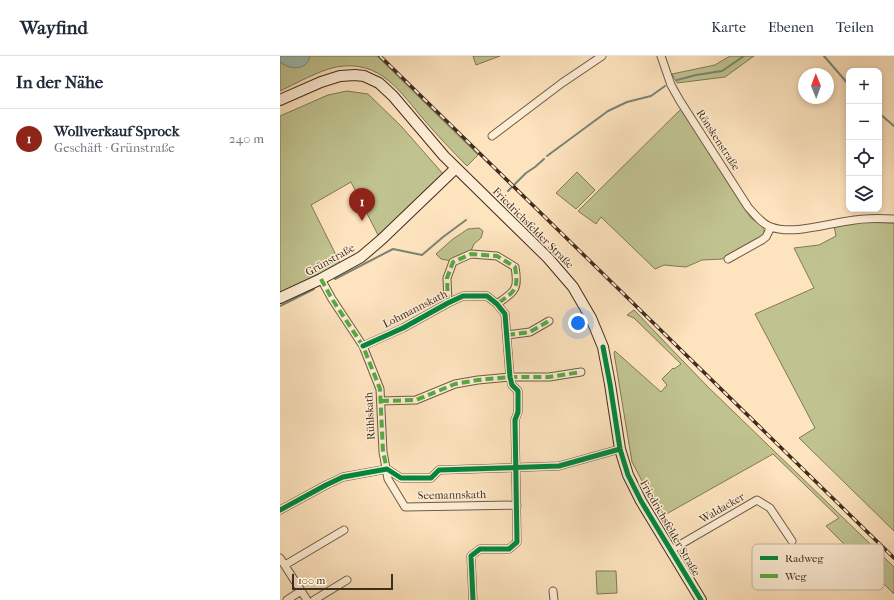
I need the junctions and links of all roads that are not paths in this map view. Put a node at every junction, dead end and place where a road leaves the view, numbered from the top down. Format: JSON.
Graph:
{"nodes":[{"id":1,"x":602,"y":56,"type":"edge"},
{"id":2,"x":661,"y":56,"type":"edge"},
{"id":3,"x":280,"y":100,"type":"edge"},
{"id":4,"x":492,"y":136,"type":"dead end"},
{"id":5,"x":456,"y":168,"type":"junction"},
{"id":6,"x":894,"y":220,"type":"edge"},
{"id":7,"x":771,"y":227,"type":"junction"},
{"id":8,"x":728,"y":259,"type":"dead end"},
{"id":9,"x":321,"y":279,"type":"junction"},
{"id":10,"x":280,"y":298,"type":"edge"},
{"id":11,"x":448,"y":303,"type":"junction"},
{"id":12,"x":497,"y":304,"type":"junction"},
{"id":13,"x":549,"y":321,"type":"dead end"},
{"id":14,"x":507,"y":335,"type":"junction"},
{"id":15,"x":363,"y":346,"type":"junction"},
{"id":16,"x":581,"y":372,"type":"dead end"},
{"id":17,"x":510,"y":377,"type":"junction"},
{"id":18,"x":381,"y":401,"type":"junction"},
{"id":19,"x":620,"y":449,"type":"junction"},
{"id":20,"x":516,"y":468,"type":"junction"},
{"id":21,"x":387,"y":470,"type":"junction"},
{"id":22,"x":517,"y":505,"type":"junction"},
{"id":23,"x":280,"y":510,"type":"edge"},
{"id":24,"x":344,"y":530,"type":"dead end"},
{"id":25,"x":792,"y":541,"type":"dead end"},
{"id":26,"x":671,"y":550,"type":"junction"},
{"id":27,"x":280,"y":558,"type":"edge"},
{"id":28,"x":285,"y":565,"type":"junction"},
{"id":29,"x":347,"y":580,"type":"dead end"},
{"id":30,"x":301,"y":591,"type":"junction"},
{"id":31,"x":553,"y":591,"type":"dead end"},
{"id":32,"x":287,"y":600,"type":"edge"},
{"id":33,"x":307,"y":600,"type":"edge"},
{"id":34,"x":314,"y":600,"type":"edge"},
{"id":35,"x":473,"y":600,"type":"edge"},
{"id":36,"x":554,"y":600,"type":"edge"},
{"id":37,"x":701,"y":600,"type":"edge"}],
"edges":[{"from":1,"to":4,"type":"street"},
{"from":2,"to":7,"type":"street","name":"Rönskenstraße"},
{"from":3,"to":5,"type":"main road","name":"Friedrichsfelder Straße"},
{"from":5,"to":9,"type":"main road","name":"Grünstraße"},
{"from":5,"to":19,"type":"main road","name":"Friedrichsfelder Straße"},
{"from":6,"to":7,"type":"street","name":"Rönskenstraße"},
{"from":7,"to":8,"type":"street"},
{"from":9,"to":10,"type":"main road","name":"Grünstraße"},
{"from":9,"to":15,"type":"street","name":"Rühlskath"},
{"from":11,"to":12,"type":"street","name":"Lohmannskath"},
{"from":11,"to":12,"type":"street","name":"Lohmannskath"},
{"from":11,"to":15,"type":"street","name":"Lohmannskath"},
{"from":12,"to":14,"type":"street"},
{"from":13,"to":14,"type":"street"},
{"from":14,"to":17,"type":"street"},
{"from":15,"to":18,"type":"street","name":"Rühlskath"},
{"from":16,"to":17,"type":"street"},
{"from":17,"to":18,"type":"street"},
{"from":17,"to":20,"type":"street"},
{"from":18,"to":21,"type":"street","name":"Rühlskath"},
{"from":19,"to":20,"type":"street"},
{"from":19,"to":26,"type":"main road","name":"Friedrichsfelder Straße"},
{"from":20,"to":21,"type":"street"},
{"from":20,"to":22,"type":"street"},
{"from":21,"to":22,"type":"street","name":"Seemannskath"},
{"from":21,"to":23,"type":"street"},
{"from":22,"to":35,"type":"street"},
{"from":24,"to":28,"type":"street"},
{"from":25,"to":26,"type":"street","name":"Waldacker"},
{"from":26,"to":37,"type":"main road","name":"Friedrichsfelder Straße"},
{"from":27,"to":28,"type":"street"},
{"from":28,"to":30,"type":"street"},
{"from":29,"to":34,"type":"street"},
{"from":30,"to":32,"type":"street"},
{"from":30,"to":33,"type":"street"},
{"from":31,"to":36,"type":"street"}]}
